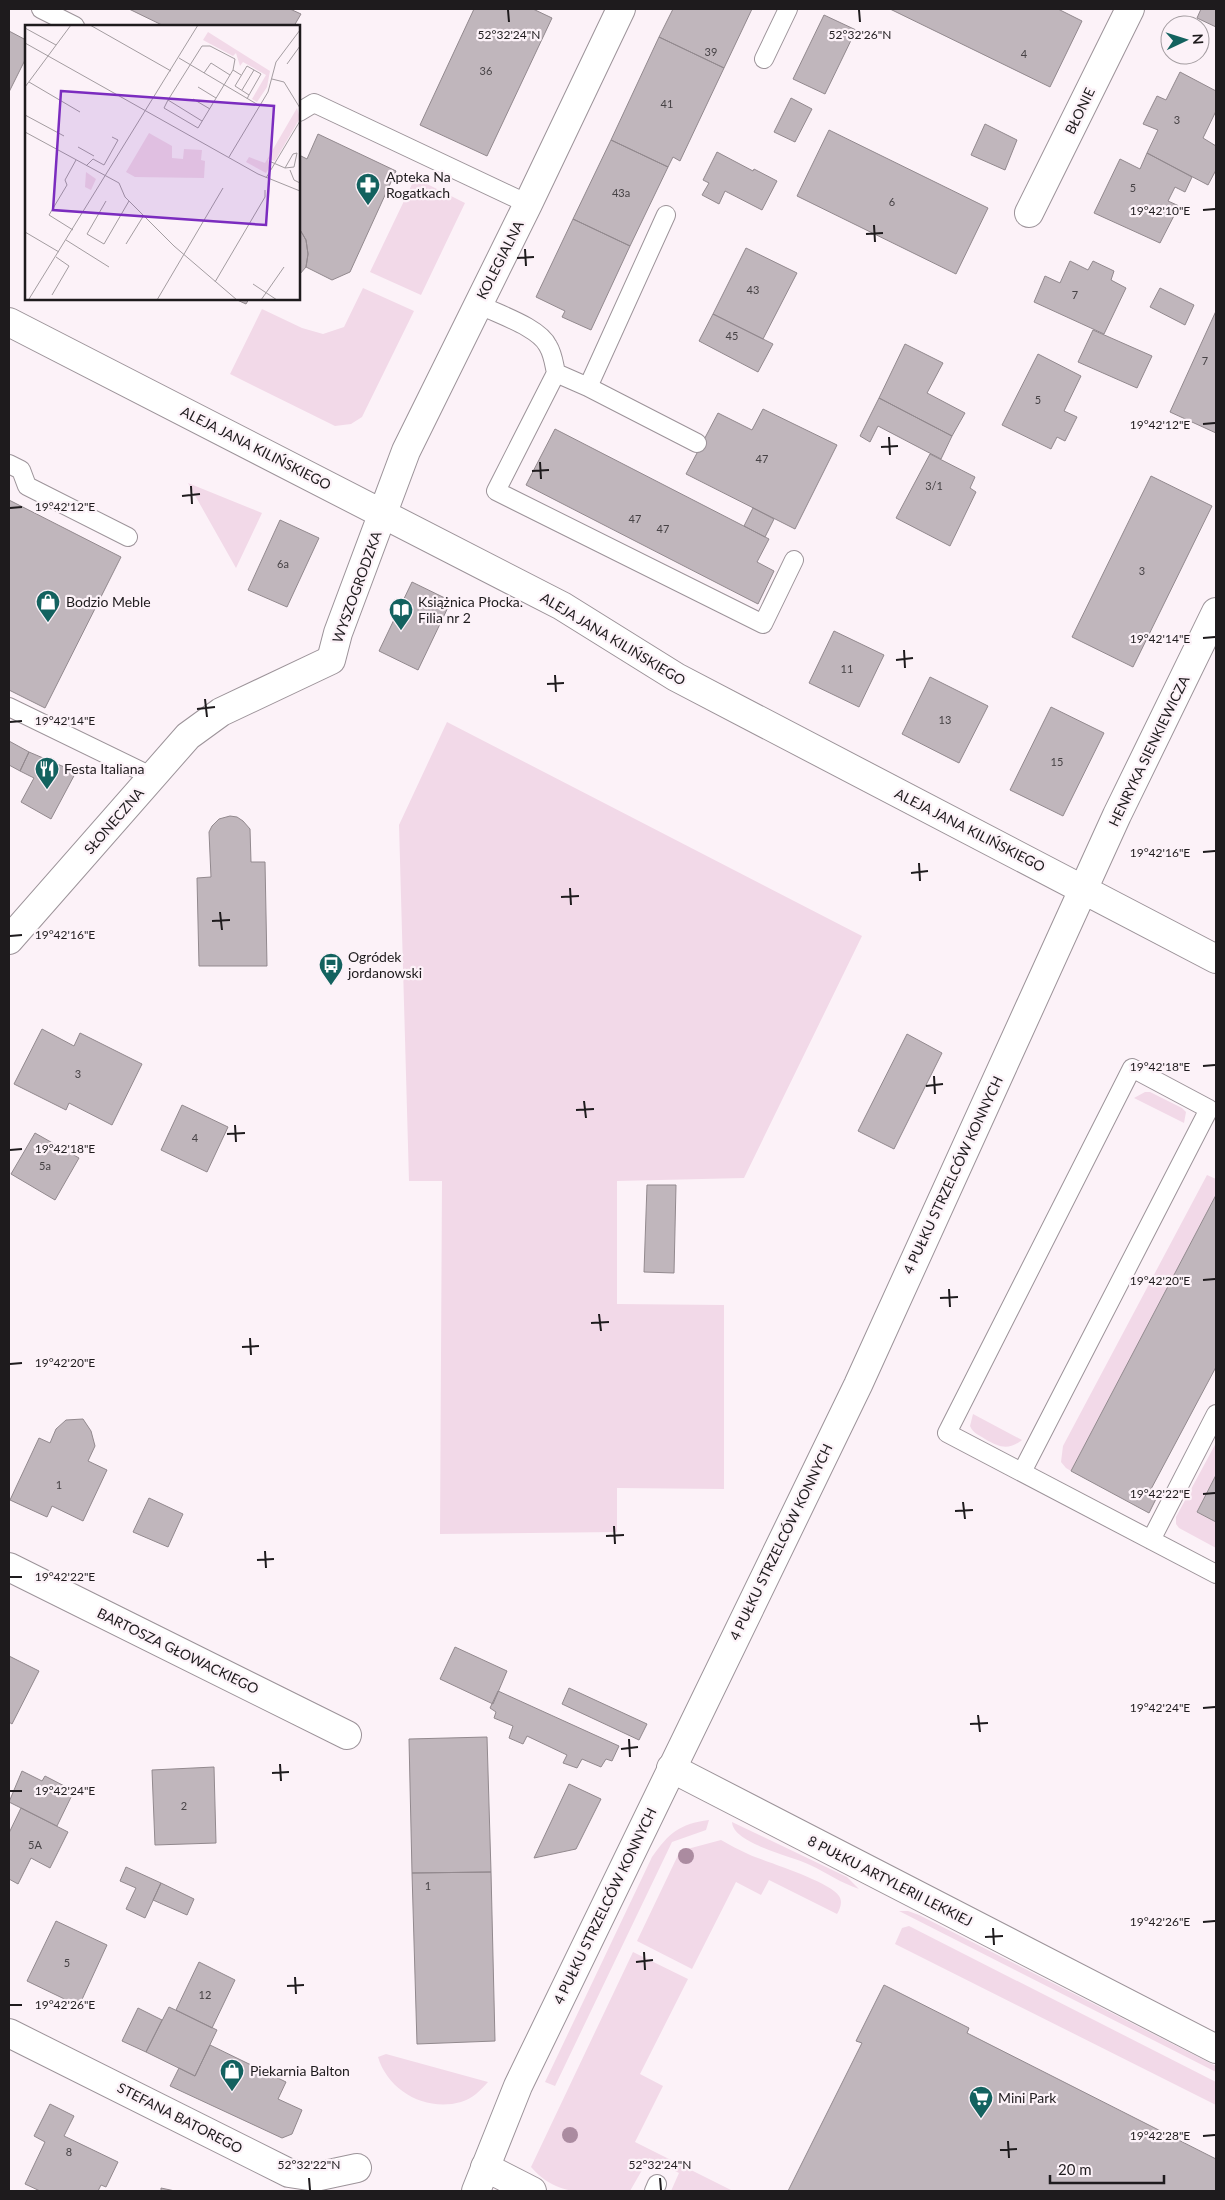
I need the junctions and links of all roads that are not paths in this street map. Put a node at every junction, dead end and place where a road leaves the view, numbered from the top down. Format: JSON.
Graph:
{"nodes":[{"id":1,"x":41,"y":9,"type":"edge"},
{"id":2,"x":621,"y":9,"type":"edge"},
{"id":3,"x":788,"y":9,"type":"edge"},
{"id":4,"x":1130,"y":9,"type":"edge"},
{"id":5,"x":73,"y":25,"type":"edge"},
{"id":6,"x":764,"y":59,"type":"dead end"},
{"id":7,"x":300,"y":111,"type":"edge"},
{"id":8,"x":528,"y":204,"type":"junction"},
{"id":9,"x":1029,"y":213,"type":"dead end"},
{"id":10,"x":666,"y":215,"type":"dead end"},
{"id":11,"x":478,"y":304,"type":"junction"},
{"id":12,"x":9,"y":322,"type":"edge"},
{"id":13,"x":556,"y":373,"type":"junction"},
{"id":14,"x":588,"y":387,"type":"junction"},
{"id":15,"x":697,"y":443,"type":"dead end"},
{"id":16,"x":9,"y":464,"type":"edge"},
{"id":17,"x":384,"y":514,"type":"junction"},
{"id":18,"x":128,"y":537,"type":"dead end"},
{"id":19,"x":794,"y":560,"type":"dead end"},
{"id":20,"x":1216,"y":612,"type":"edge"},
{"id":21,"x":331,"y":660,"type":"joint"},
{"id":22,"x":9,"y":707,"type":"edge"},
{"id":23,"x":153,"y":777,"type":"junction"},
{"id":24,"x":1083,"y":890,"type":"junction"},
{"id":25,"x":10,"y":938,"type":"edge"},
{"id":26,"x":1216,"y":959,"type":"edge"},
{"id":27,"x":1213,"y":1111,"type":"edge"},
{"id":28,"x":1216,"y":1414,"type":"edge"},
{"id":29,"x":1022,"y":1472,"type":"junction"},
{"id":30,"x":1151,"y":1540,"type":"junction"},
{"id":31,"x":9,"y":1567,"type":"edge"},
{"id":32,"x":1216,"y":1574,"type":"edge"},
{"id":33,"x":347,"y":1735,"type":"dead end"},
{"id":34,"x":671,"y":1768,"type":"junction"},
{"id":35,"x":9,"y":2033,"type":"edge"},
{"id":36,"x":1216,"y":2049,"type":"edge"},
{"id":37,"x":356,"y":2168,"type":"dead end"},
{"id":38,"x":480,"y":2179,"type":"edge"},
{"id":39,"x":532,"y":2191,"type":"edge"}],
"edges":[{"from":1,"to":5,"type":"lane"},
{"from":2,"to":8,"type":"street","name":"KOLEGIALNA"},
{"from":3,"to":6,"type":"lane"},
{"from":4,"to":9,"type":"street","name":"BŁONIE"},
{"from":7,"to":8,"type":"lane"},
{"from":8,"to":11,"type":"street","name":"KOLEGIALNA"},
{"from":10,"to":14,"type":"lane"},
{"from":11,"to":13,"type":"lane"},
{"from":11,"to":17,"type":"street","name":"KOLEGIALNA"},
{"from":12,"to":17,"type":"street","name":"ALEJA JANA KILIŃSKIEGO"},
{"from":13,"to":14,"type":"lane"},
{"from":13,"to":19,"type":"lane"},
{"from":14,"to":15,"type":"lane"},
{"from":16,"to":18,"type":"lane"},
{"from":17,"to":21,"type":"street","name":"WYSZOGRODZKA"},
{"from":17,"to":24,"type":"street","name":"ALEJA JANA KILIŃSKIEGO"},
{"from":20,"to":24,"type":"street","name":"HENRYKA SIENKIEWICZA"},
{"from":21,"to":23,"type":"street","name":"SŁONECZNA"},
{"from":22,"to":23,"type":"lane"},
{"from":23,"to":25,"type":"street","name":"SŁONECZNA"},
{"from":24,"to":26,"type":"street","name":"ALEJA JANA KILIŃSKIEGO"},
{"from":24,"to":34,"type":"street","name":"4 PUŁKU STRZELCÓW KONNYCH"},
{"from":27,"to":29,"type":"lane"},
{"from":27,"to":29,"type":"lane"},
{"from":28,"to":30,"type":"lane"},
{"from":29,"to":30,"type":"lane"},
{"from":30,"to":32,"type":"lane"},
{"from":31,"to":33,"type":"street","name":"BARTOSZA GŁOWACKIEGO"},
{"from":34,"to":36,"type":"street","name":"8 PUŁKU ARTYLERII LEKKIEJ"},
{"from":34,"to":38,"type":"street","name":"4 PUŁKU STRZELCÓW KONNYCH"},
{"from":35,"to":37,"type":"street","name":"STEFANA BATOREGO"},
{"from":38,"to":39,"type":"street"}]}
